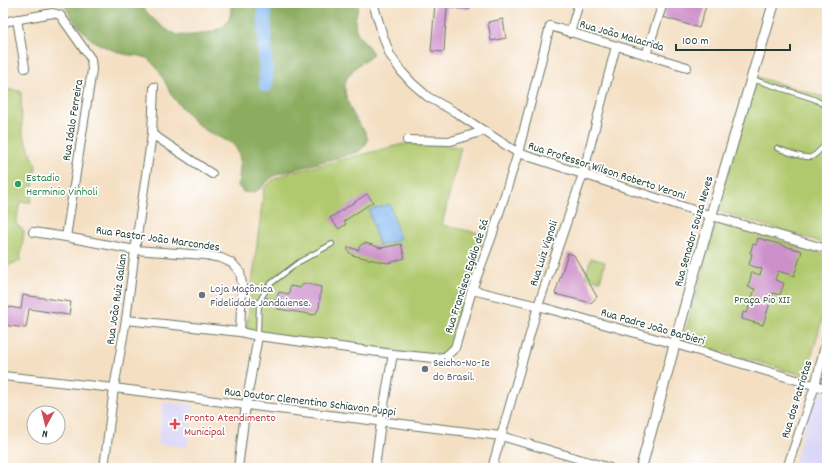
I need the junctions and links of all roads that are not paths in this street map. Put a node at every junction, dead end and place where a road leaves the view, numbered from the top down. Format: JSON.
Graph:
{"nodes":[{"id":1,"x":373,"y":3,"type":"edge"},
{"id":2,"x":579,"y":3,"type":"edge"},
{"id":3,"x":663,"y":3,"type":"edge"},
{"id":4,"x":774,"y":3,"type":"edge"},
{"id":5,"x":17,"y":19,"type":"junction"},
{"id":6,"x":3,"y":22,"type":"edge"},
{"id":7,"x":550,"y":26,"type":"joint"},
{"id":8,"x":570,"y":33,"type":"junction"},
{"id":9,"x":616,"y":46,"type":"junction"},
{"id":10,"x":646,"y":55,"type":"junction"},
{"id":11,"x":687,"y":67,"type":"dead end"},
{"id":12,"x":25,"y":68,"type":"dead end"},
{"id":13,"x":752,"y":78,"type":"junction"},
{"id":14,"x":154,"y":87,"type":"dead end"},
{"id":15,"x":827,"y":107,"type":"edge"},
{"id":16,"x":483,"y":131,"type":"junction"},
{"id":17,"x":152,"y":134,"type":"junction"},
{"id":18,"x":407,"y":140,"type":"dead end"},
{"id":19,"x":827,"y":141,"type":"edge"},
{"id":20,"x":777,"y":148,"type":"dead end"},
{"id":21,"x":518,"y":153,"type":"junction"},
{"id":22,"x":212,"y":174,"type":"dead end"},
{"id":23,"x":582,"y":174,"type":"junction"},
{"id":24,"x":712,"y":216,"type":"junction"},
{"id":25,"x":33,"y":232,"type":"dead end"},
{"id":26,"x":66,"y":237,"type":"junction"},
{"id":27,"x":332,"y":244,"type":"dead end"},
{"id":28,"x":135,"y":250,"type":"junction"},
{"id":29,"x":827,"y":250,"type":"edge"},
{"id":30,"x":472,"y":290,"type":"junction"},
{"id":31,"x":538,"y":306,"type":"junction"},
{"id":32,"x":126,"y":320,"type":"junction"},
{"id":33,"x":240,"y":332,"type":"junction"},
{"id":34,"x":258,"y":336,"type":"junction"},
{"id":35,"x":827,"y":337,"type":"edge"},
{"id":36,"x":675,"y":344,"type":"junction"},
{"id":37,"x":393,"y":354,"type":"junction"},
{"id":38,"x":3,"y":376,"type":"edge"},
{"id":39,"x":815,"y":386,"type":"junction"},
{"id":40,"x":114,"y":388,"type":"junction"},
{"id":41,"x":827,"y":389,"type":"edge"},
{"id":42,"x":246,"y":406,"type":"junction"},
{"id":43,"x":381,"y":422,"type":"junction"},
{"id":44,"x":501,"y":436,"type":"junction"},
{"id":45,"x":104,"y":468,"type":"edge"},
{"id":46,"x":238,"y":468,"type":"edge"},
{"id":47,"x":375,"y":468,"type":"edge"},
{"id":48,"x":492,"y":468,"type":"edge"},
{"id":49,"x":610,"y":468,"type":"edge"},
{"id":50,"x":641,"y":468,"type":"edge"},
{"id":51,"x":787,"y":468,"type":"edge"}],
"edges":[{"from":1,"to":16,"type":"street","name":"Rua Professor Wilson Roberto Veroni"},
{"from":2,"to":8,"type":"street"},
{"from":3,"to":10,"type":"street"},
{"from":4,"to":13,"type":"street","name":"Rua Senador Souza Neves"},
{"from":5,"to":6,"type":"street"},
{"from":5,"to":12,"type":"street"},
{"from":5,"to":26,"type":"street","name":"Rua Idalo Ferreira"},
{"from":7,"to":8,"type":"street","name":"Rua João Malacrida"},
{"from":7,"to":21,"type":"street","name":"Rua Francisco Egídio de Sá"},
{"from":8,"to":9,"type":"street","name":"Rua João Malacrida"},
{"from":9,"to":10,"type":"street","name":"Rua João Malacrida"},
{"from":9,"to":23,"type":"street","name":"Rua Luiz Vignoli"},
{"from":10,"to":11,"type":"street","name":"Rua João Malacrida"},
{"from":13,"to":15,"type":"lane"},
{"from":13,"to":24,"type":"street","name":"Rua Senador Souza Neves"},
{"from":14,"to":17,"type":"street","name":"Rua João Ruiz Galian"},
{"from":16,"to":18,"type":"street"},
{"from":16,"to":21,"type":"street","name":"Rua Professor Wilson Roberto Veroni"},
{"from":17,"to":22,"type":"street"},
{"from":17,"to":28,"type":"street","name":"Rua João Ruiz Galian"},
{"from":19,"to":20,"type":"lane"},
{"from":21,"to":23,"type":"street","name":"Rua Professor Wilson Roberto Veroni"},
{"from":21,"to":30,"type":"street","name":"Rua Francisco Egídio de Sá"},
{"from":23,"to":24,"type":"street","name":"Rua Professor Wilson Roberto Veroni"},
{"from":23,"to":31,"type":"street","name":"Rua Luiz Vignoli"},
{"from":24,"to":29,"type":"street","name":"Rua Professor Wilson Roberto Veroni"},
{"from":24,"to":36,"type":"street","name":"Rua Senador Souza Neves"},
{"from":25,"to":26,"type":"street","name":"Rua Pastor João Marcondes"},
{"from":26,"to":28,"type":"street","name":"Rua Pastor João Marcondes"},
{"from":27,"to":34,"type":"lane"},
{"from":28,"to":32,"type":"street","name":"Rua João Ruiz Galian"},
{"from":28,"to":33,"type":"street","name":"Rua Pastor João Marcondes"},
{"from":30,"to":31,"type":"street","name":"Rua Padre João Barbieri"},
{"from":30,"to":37,"type":"street","name":"Rua Francisco Egídio de Sá"},
{"from":31,"to":36,"type":"street","name":"Rua Padre João Barbieri"},
{"from":31,"to":44,"type":"street","name":"Rua Luiz Vignoli"},
{"from":32,"to":33,"type":"street","name":"Rua Francisco Egídio de Sá"},
{"from":32,"to":40,"type":"street","name":"Rua João Ruiz Galian"},
{"from":33,"to":34,"type":"street","name":"Rua Francisco Egídio de Sá"},
{"from":34,"to":37,"type":"street","name":"Rua Francisco Egídio de Sá"},
{"from":34,"to":42,"type":"street"},
{"from":35,"to":39,"type":"street","name":"Rua dos Patriotas"},
{"from":36,"to":39,"type":"street","name":"Rua Padre João Barbieri"},
{"from":36,"to":50,"type":"street","name":"Rua Senador Souza Neves"},
{"from":37,"to":43,"type":"street"},
{"from":38,"to":40,"type":"street","name":"Rua Doutor Clementino Schiavon Puppi"},
{"from":39,"to":41,"type":"street","name":"Rua Padre João Barbieri"},
{"from":39,"to":51,"type":"street","name":"Rua dos Patriotas"},
{"from":40,"to":42,"type":"street","name":"Rua Doutor Clementino Schiavon Puppi"},
{"from":40,"to":45,"type":"street","name":"Rua João Ruiz Galian"},
{"from":42,"to":43,"type":"street","name":"Rua Doutor Clementino Schiavon Puppi"},
{"from":42,"to":46,"type":"street"},
{"from":43,"to":44,"type":"street","name":"Rua Doutor Clementino Schiavon Puppi"},
{"from":43,"to":47,"type":"street"},
{"from":44,"to":48,"type":"street","name":"Rua Luiz Vignoli"},
{"from":44,"to":49,"type":"street","name":"Rua Doutor Clementino Schiavon Puppi"}]}
